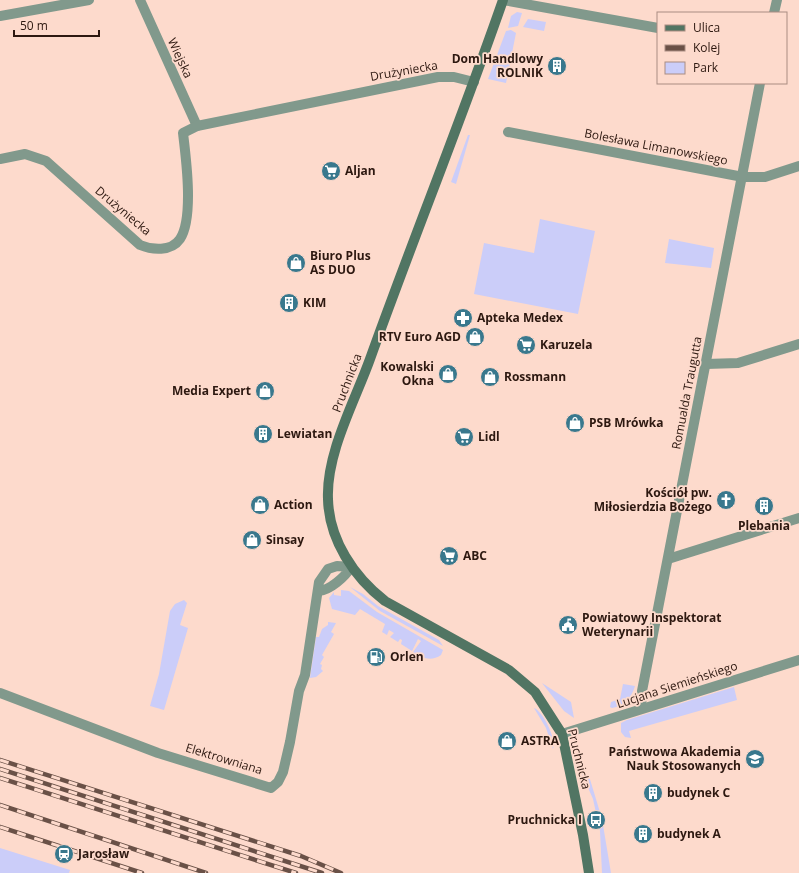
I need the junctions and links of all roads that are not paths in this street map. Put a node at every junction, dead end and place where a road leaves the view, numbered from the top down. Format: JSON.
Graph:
{"nodes":[{"id":1,"x":89,"y":0,"type":"edge"},
{"id":2,"x":140,"y":0,"type":"edge"},
{"id":3,"x":503,"y":0,"type":"edge"},
{"id":4,"x":776,"y":0,"type":"edge"},
{"id":5,"x":774,"y":12,"type":"edge"},
{"id":6,"x":0,"y":16,"type":"edge"},
{"id":7,"x":657,"y":28,"type":"edge"},
{"id":8,"x":474,"y":82,"type":"junction"},
{"id":9,"x":760,"y":84,"type":"edge"},
{"id":10,"x":197,"y":126,"type":"junction"},
{"id":11,"x":508,"y":132,"type":"dead end"},
{"id":12,"x":0,"y":160,"type":"edge"},
{"id":13,"x":799,"y":166,"type":"edge"},
{"id":14,"x":743,"y":177,"type":"junction"},
{"id":15,"x":799,"y":344,"type":"edge"},
{"id":16,"x":706,"y":364,"type":"junction"},
{"id":17,"x":799,"y":518,"type":"edge"},
{"id":18,"x":668,"y":559,"type":"junction"},
{"id":19,"x":350,"y":567,"type":"junction"},
{"id":20,"x":319,"y":592,"type":"junction"},
{"id":21,"x":799,"y":660,"type":"edge"},
{"id":22,"x":0,"y":693,"type":"edge"},
{"id":23,"x":641,"y":708,"type":"junction"},
{"id":24,"x":562,"y":734,"type":"junction"},
{"id":25,"x":589,"y":873,"type":"edge"}],
"edges":[{"from":1,"to":6,"type":"street"},
{"from":2,"to":10,"type":"street","name":"Wiejska"},
{"from":3,"to":7,"type":"street"},
{"from":3,"to":8,"type":"main road","name":"Pruchnicka"},
{"from":4,"to":5,"type":"street"},
{"from":8,"to":10,"type":"street","name":"Drużyniecka"},
{"from":8,"to":19,"type":"main road","name":"Pruchnicka"},
{"from":9,"to":14,"type":"street","name":"Romualda Traugutta"},
{"from":10,"to":12,"type":"street","name":"Drużyniecka"},
{"from":11,"to":14,"type":"street","name":"Bolesława Limanowskiego"},
{"from":13,"to":14,"type":"street","name":"Bolesława Limanowskiego"},
{"from":14,"to":16,"type":"street","name":"Romualda Traugutta"},
{"from":15,"to":16,"type":"street"},
{"from":16,"to":18,"type":"street","name":"Romualda Traugutta"},
{"from":17,"to":18,"type":"street"},
{"from":18,"to":23,"type":"street","name":"Romualda Traugutta"},
{"from":19,"to":20,"type":"street"},
{"from":19,"to":20,"type":"street","name":"Elektrowniana"},
{"from":19,"to":24,"type":"main road","name":"Pruchnicka"},
{"from":20,"to":22,"type":"street","name":"Elektrowniana"},
{"from":21,"to":23,"type":"street","name":"Lucjana Siemieńskiego"},
{"from":23,"to":24,"type":"street","name":"Lucjana Siemieńskiego"},
{"from":24,"to":25,"type":"main road","name":"Pruchnicka"}]}
